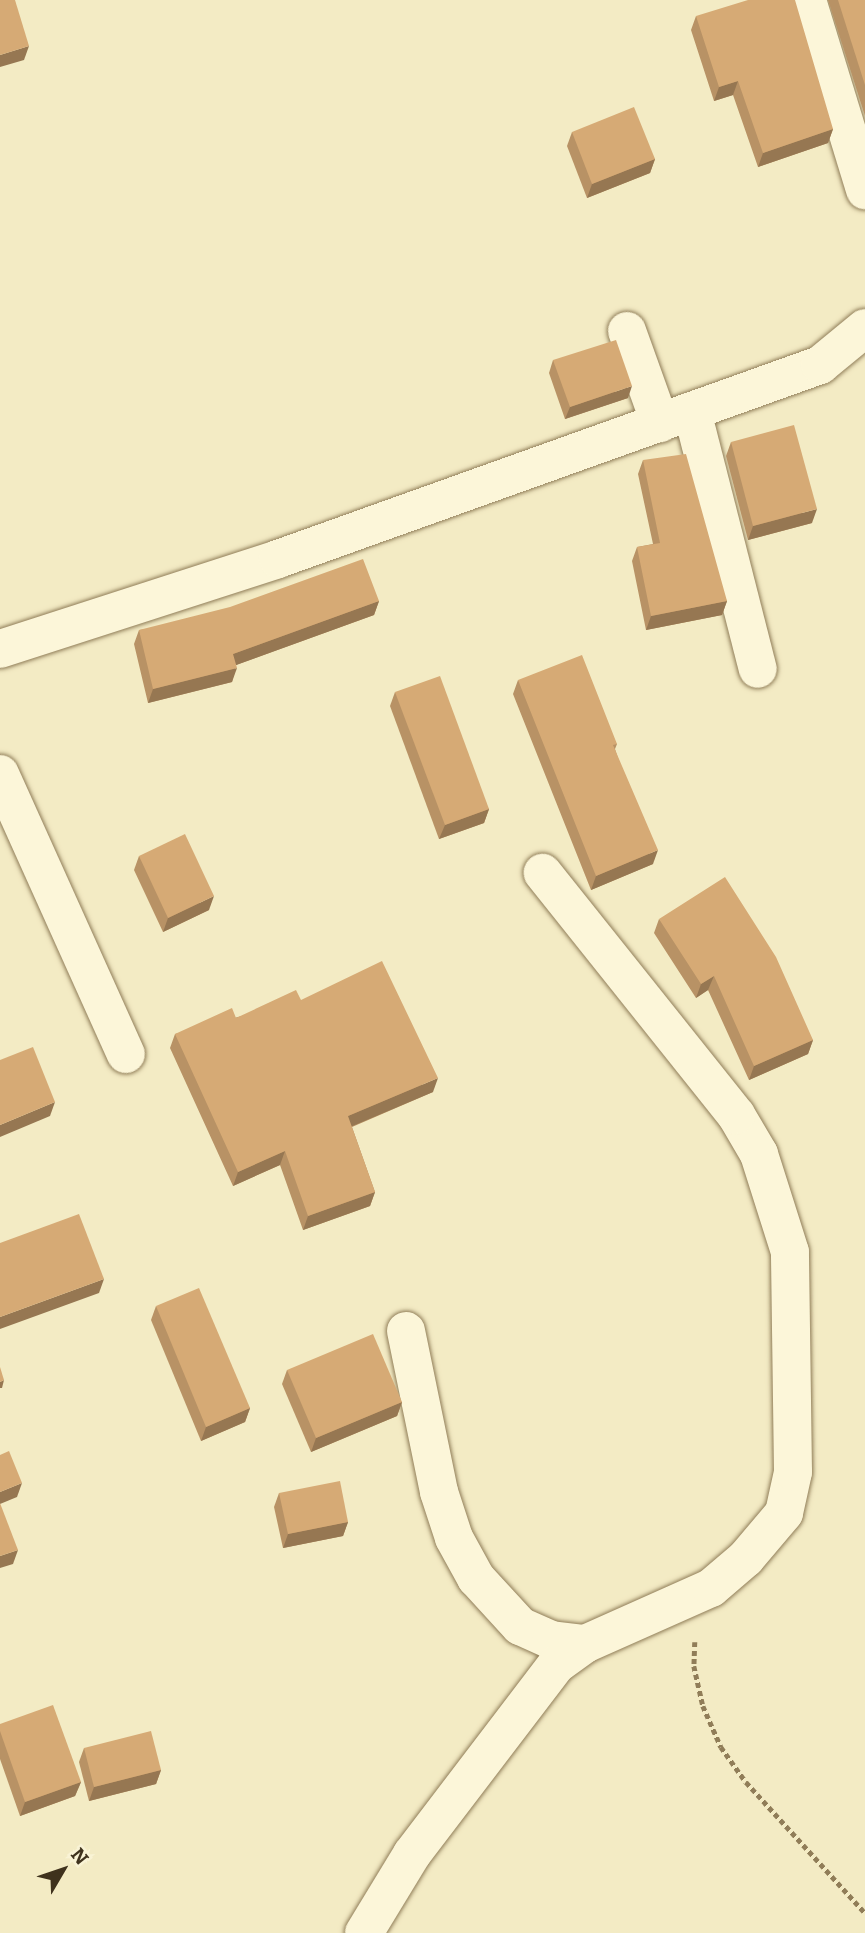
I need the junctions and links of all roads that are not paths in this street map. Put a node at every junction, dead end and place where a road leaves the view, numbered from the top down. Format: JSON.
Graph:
{"nodes":[{"id":1,"x":807,"y":0,"type":"edge"},
{"id":2,"x":865,"y":190,"type":"edge"},
{"id":3,"x":865,"y":328,"type":"edge"},
{"id":4,"x":627,"y":331,"type":"dead end"},
{"id":5,"x":865,"y":355,"type":"edge"},
{"id":6,"x":821,"y":365,"type":"junction"},
{"id":7,"x":676,"y":417,"type":"junction"},
{"id":8,"x":0,"y":649,"type":"edge"},
{"id":9,"x":758,"y":669,"type":"dead end"},
{"id":10,"x":0,"y":774,"type":"edge"},
{"id":11,"x":543,"y":873,"type":"dead end"},
{"id":12,"x":126,"y":1054,"type":"dead end"},
{"id":13,"x":406,"y":1331,"type":"dead end"},
{"id":14,"x":585,"y":1644,"type":"junction"},
{"id":15,"x":364,"y":1933,"type":"edge"}],
"edges":[{"from":1,"to":2,"type":"street"},
{"from":3,"to":6,"type":"street"},
{"from":4,"to":7,"type":"street"},
{"from":5,"to":6,"type":"street"},
{"from":6,"to":7,"type":"street"},
{"from":7,"to":8,"type":"street"},
{"from":7,"to":9,"type":"street"},
{"from":10,"to":12,"type":"street"},
{"from":11,"to":14,"type":"street"},
{"from":13,"to":14,"type":"street"},
{"from":14,"to":15,"type":"street"}]}
